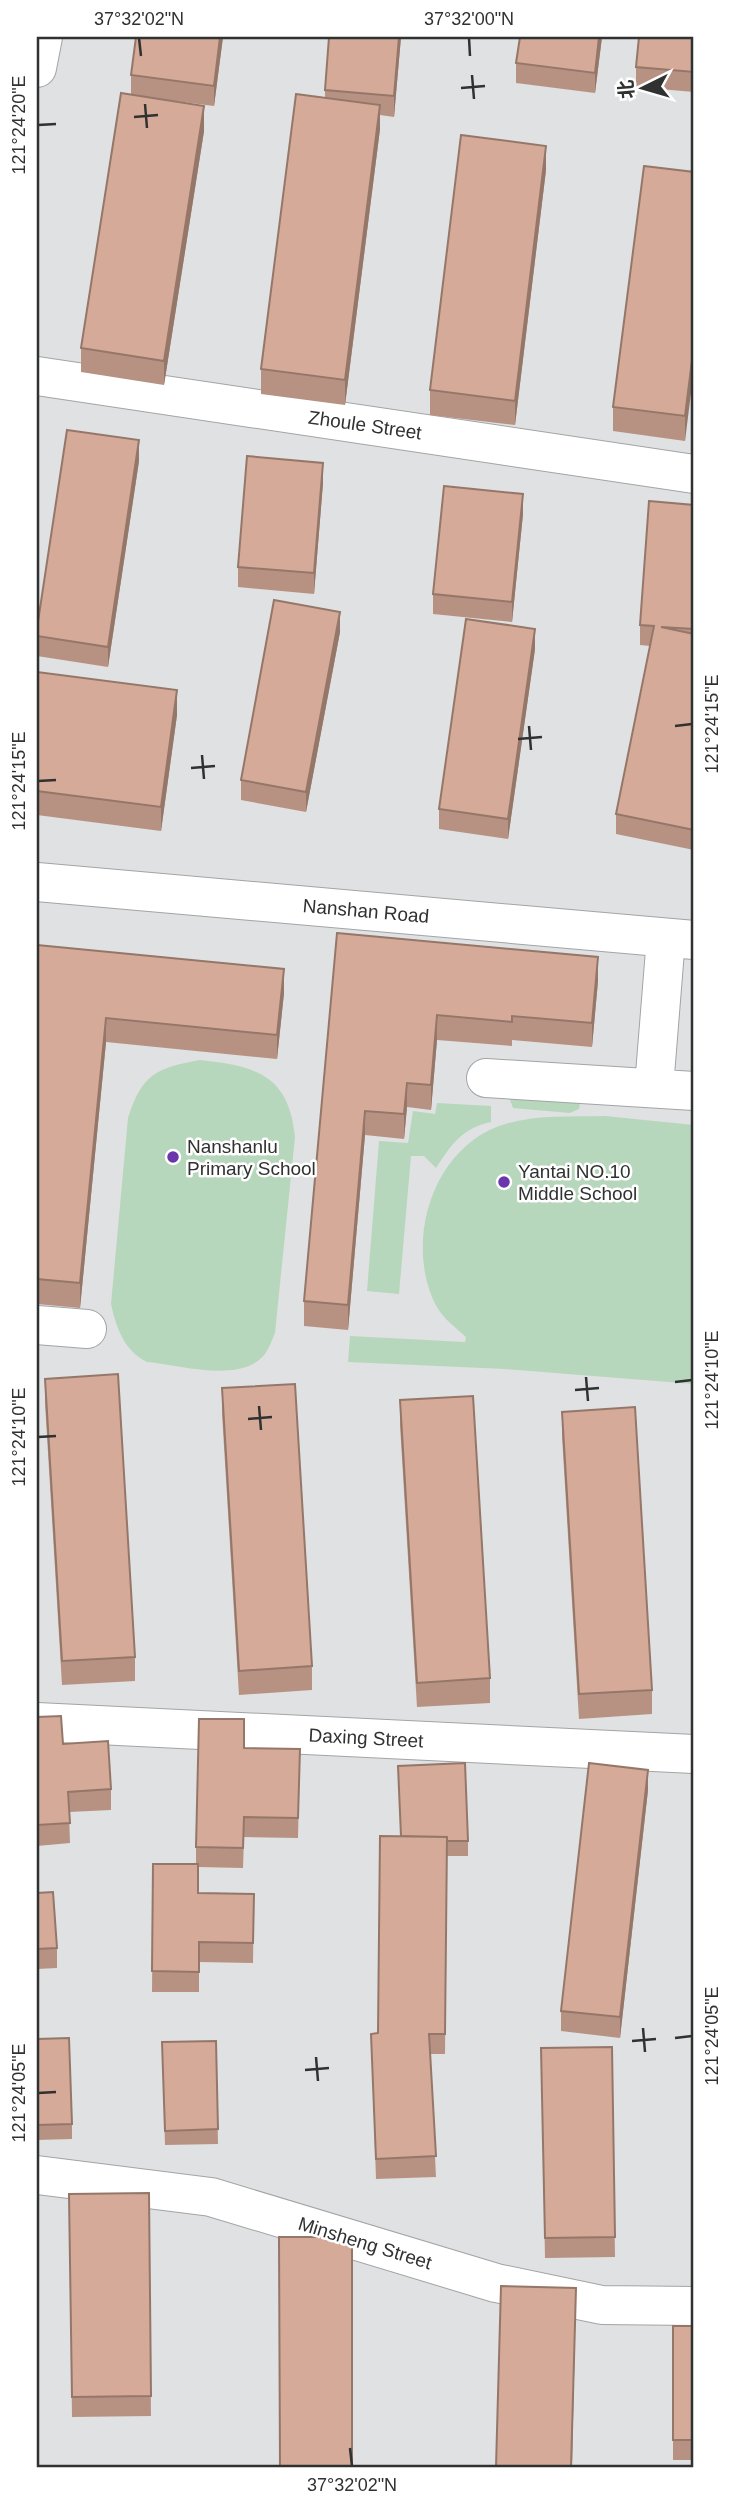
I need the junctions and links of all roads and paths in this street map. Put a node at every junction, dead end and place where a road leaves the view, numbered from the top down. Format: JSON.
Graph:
{"nodes":[{"id":1,"x":43,"y":37,"type":"edge"},
{"id":2,"x":37,"y":68,"type":"edge"},
{"id":3,"x":37,"y":376,"type":"edge"},
{"id":4,"x":694,"y":474,"type":"edge"},
{"id":5,"x":37,"y":882,"type":"edge"},
{"id":6,"x":680,"y":939,"type":"edge"},
{"id":7,"x":486,"y":1078,"type":"dead end"},
{"id":8,"x":654,"y":1087,"type":"junction"},
{"id":9,"x":694,"y":1091,"type":"edge"},
{"id":10,"x":37,"y":1325,"type":"edge"},
{"id":11,"x":87,"y":1329,"type":"dead end"},
{"id":12,"x":37,"y":1722,"type":"edge"},
{"id":13,"x":694,"y":1754,"type":"edge"},
{"id":14,"x":37,"y":2175,"type":"edge"},
{"id":15,"x":694,"y":2306,"type":"edge"}],
"edges":[{"from":1,"to":2,"type":"street"},
{"from":3,"to":4,"type":"street","name":"Zhoule Street"},
{"from":5,"to":6,"type":"street","name":"Nanshan Road"},
{"from":6,"to":8,"type":"street"},
{"from":7,"to":8,"type":"street"},
{"from":8,"to":9,"type":"street"},
{"from":10,"to":11,"type":"street"},
{"from":12,"to":13,"type":"street","name":"Daxing Street"},
{"from":14,"to":15,"type":"street","name":"Minsheng Street"}]}
